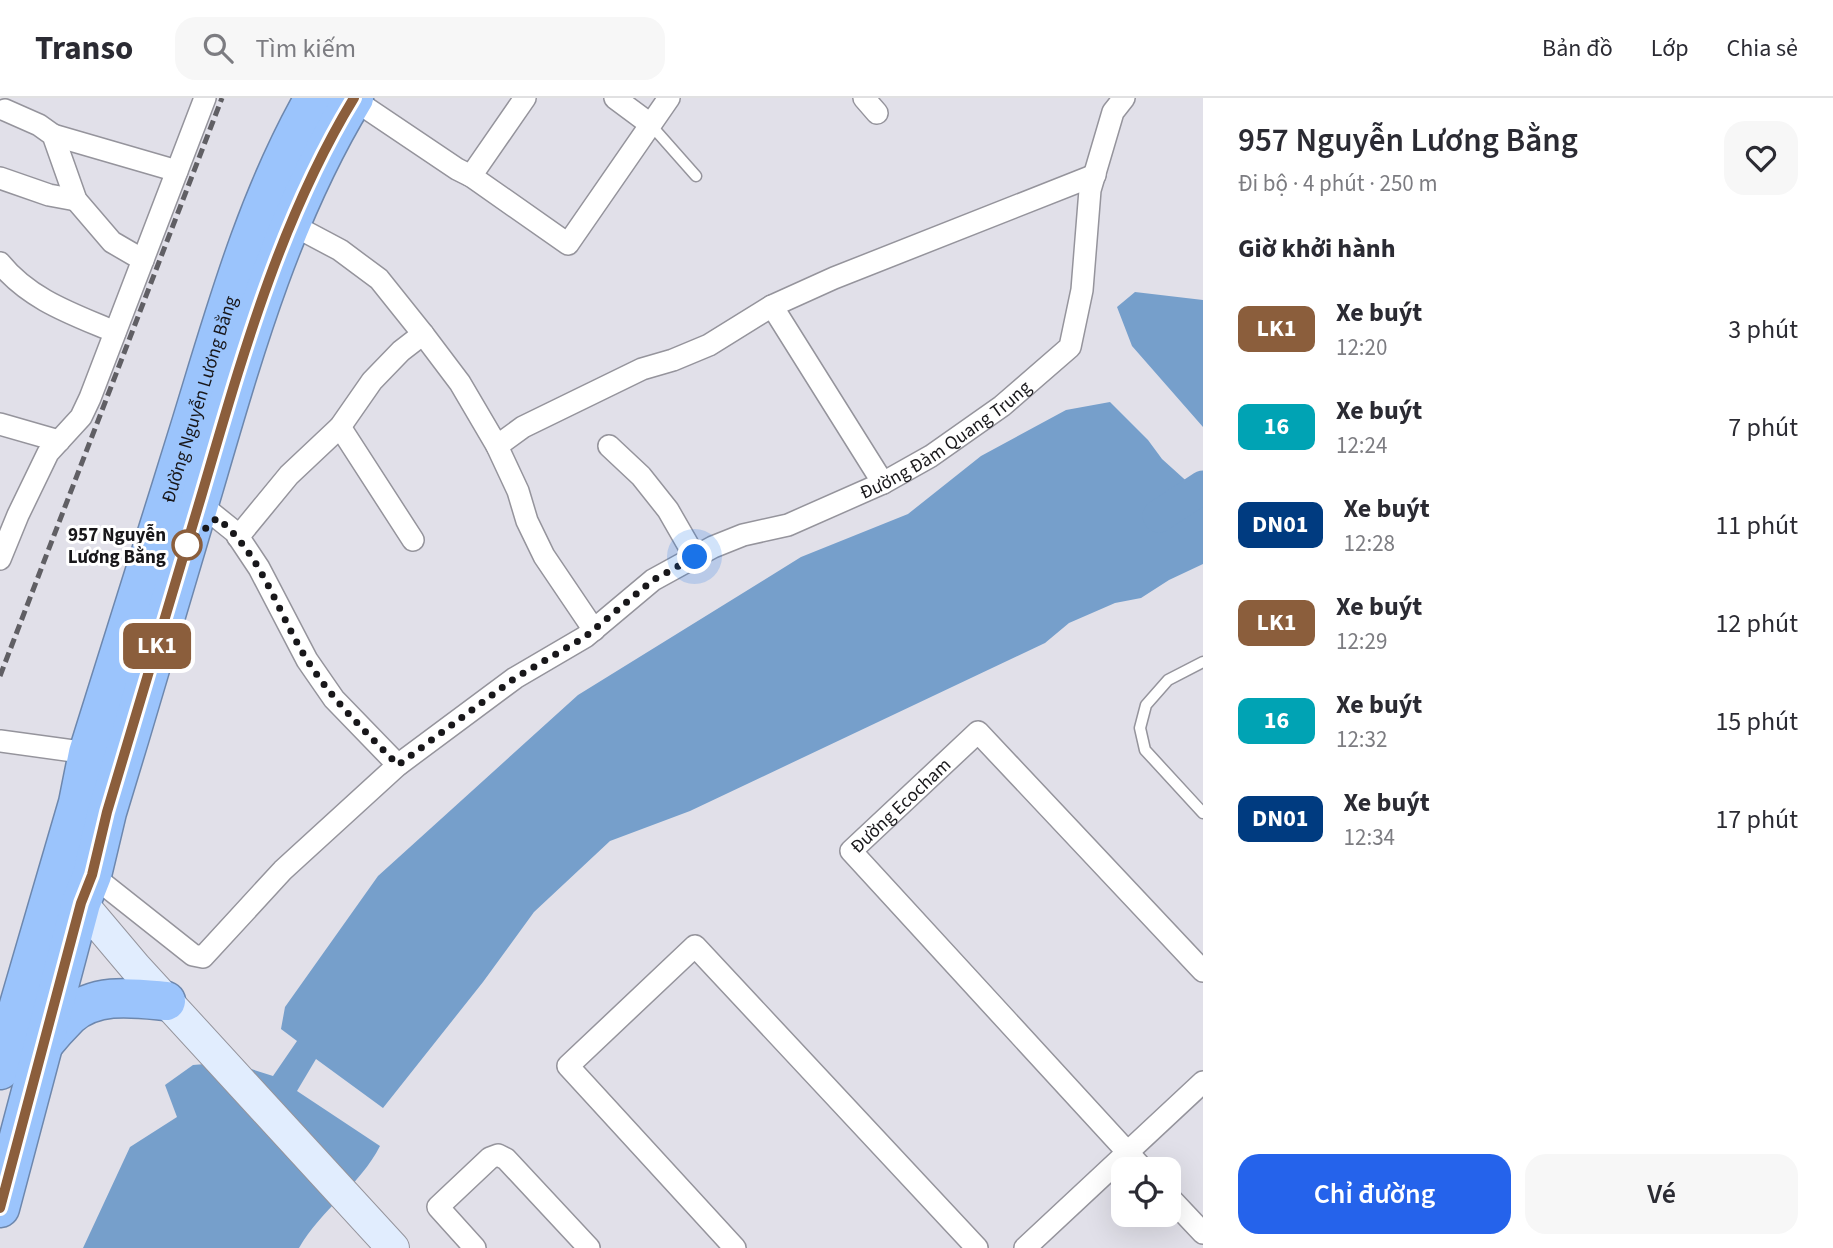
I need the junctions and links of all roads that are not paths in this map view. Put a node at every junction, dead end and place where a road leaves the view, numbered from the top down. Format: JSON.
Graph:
{"nodes":[{"id":1,"x":205,"y":98,"type":"edge"},
{"id":2,"x":314,"y":98,"type":"edge"},
{"id":3,"x":525,"y":98,"type":"edge"},
{"id":4,"x":615,"y":98,"type":"edge"},
{"id":5,"x":668,"y":98,"type":"edge"},
{"id":6,"x":1124,"y":98,"type":"edge"},
{"id":7,"x":354,"y":99,"type":"edge"},
{"id":8,"x":5,"y":110,"type":"dead end"},
{"id":9,"x":650,"y":124,"type":"junction"},
{"id":10,"x":53,"y":135,"type":"junction"},
{"id":11,"x":177,"y":171,"type":"junction"},
{"id":12,"x":1095,"y":175,"type":"junction"},
{"id":13,"x":471,"y":176,"type":"junction"},
{"id":14,"x":696,"y":176,"type":"dead end"},
{"id":15,"x":0,"y":178,"type":"edge"},
{"id":16,"x":76,"y":200,"type":"junction"},
{"id":17,"x":291,"y":224,"type":"junction"},
{"id":18,"x":143,"y":260,"type":"junction"},
{"id":19,"x":0,"y":263,"type":"edge"},
{"id":20,"x":772,"y":306,"type":"junction"},
{"id":21,"x":116,"y":332,"type":"junction"},
{"id":22,"x":423,"y":334,"type":"junction"},
{"id":23,"x":0,"y":424,"type":"edge"},
{"id":24,"x":340,"y":427,"type":"junction"},
{"id":25,"x":59,"y":441,"type":"junction"},
{"id":26,"x":497,"y":446,"type":"junction"},
{"id":27,"x":609,"y":446,"type":"dead end"},
{"id":28,"x":883,"y":483,"type":"junction"},
{"id":29,"x":199,"y":503,"type":"junction"},
{"id":30,"x":238,"y":537,"type":"junction"},
{"id":31,"x":413,"y":540,"type":"dead end"},
{"id":32,"x":695,"y":557,"type":"junction"},
{"id":33,"x":0,"y":559,"type":"edge"},
{"id":34,"x":590,"y":633,"type":"junction"},
{"id":35,"x":1203,"y":662,"type":"edge"},
{"id":36,"x":0,"y":741,"type":"edge"},
{"id":37,"x":88,"y":754,"type":"junction"},
{"id":38,"x":398,"y":765,"type":"junction"},
{"id":39,"x":1203,"y":813,"type":"edge"},
{"id":40,"x":74,"y":892,"type":"junction"},
{"id":41,"x":1203,"y":971,"type":"edge"},
{"id":42,"x":177,"y":1013,"type":"junction"},
{"id":43,"x":43,"y":1045,"type":"junction"},
{"id":44,"x":0,"y":1070,"type":"edge"},
{"id":45,"x":1203,"y":1082,"type":"edge"},
{"id":46,"x":1128,"y":1152,"type":"junction"},
{"id":47,"x":1132,"y":1157,"type":"edge"},
{"id":48,"x":0,"y":1209,"type":"edge"},
{"id":49,"x":1181,"y":1209,"type":"edge"},
{"id":50,"x":1203,"y":1233,"type":"edge"},
{"id":51,"x":393,"y":1248,"type":"edge"},
{"id":52,"x":475,"y":1248,"type":"edge"},
{"id":53,"x":589,"y":1248,"type":"edge"},
{"id":54,"x":735,"y":1248,"type":"edge"},
{"id":55,"x":977,"y":1248,"type":"edge"},
{"id":56,"x":1025,"y":1248,"type":"edge"}],
"edges":[{"from":1,"to":11,"type":"street"},
{"from":2,"to":37,"type":"highway","name":"Đường Nguyễn Lương Bằng"},
{"from":3,"to":13,"type":"street"},
{"from":4,"to":9,"type":"street"},
{"from":5,"to":9,"type":"street"},
{"from":6,"to":12,"type":"street","name":"Đường Đàm Quang Trung"},
{"from":7,"to":13,"type":"street"},
{"from":7,"to":17,"type":"highway","name":"Đường Nguyễn Lương Bằng"},
{"from":8,"to":10,"type":"street"},
{"from":9,"to":13,"type":"street"},
{"from":9,"to":14,"type":"lane"},
{"from":10,"to":11,"type":"street"},
{"from":10,"to":16,"type":"street"},
{"from":11,"to":18,"type":"street"},
{"from":12,"to":20,"type":"street"},
{"from":12,"to":28,"type":"street","name":"Đường Đàm Quang Trung"},
{"from":15,"to":16,"type":"street"},
{"from":16,"to":18,"type":"street"},
{"from":17,"to":22,"type":"street"},
{"from":17,"to":29,"type":"highway","name":"Đường Nguyễn Lương Bằng"},
{"from":18,"to":21,"type":"street"},
{"from":19,"to":21,"type":"street"},
{"from":20,"to":26,"type":"street"},
{"from":20,"to":28,"type":"street"},
{"from":21,"to":25,"type":"street"},
{"from":22,"to":24,"type":"street"},
{"from":22,"to":26,"type":"street"},
{"from":23,"to":25,"type":"street"},
{"from":24,"to":30,"type":"street"},
{"from":24,"to":31,"type":"street"},
{"from":25,"to":33,"type":"street"},
{"from":26,"to":34,"type":"street"},
{"from":27,"to":32,"type":"street"},
{"from":28,"to":32,"type":"street","name":"Đường Đàm Quang Trung"},
{"from":29,"to":30,"type":"street"},
{"from":29,"to":40,"type":"highway","name":"Đường Nguyễn Lương Bằng"},
{"from":30,"to":38,"type":"street"},
{"from":32,"to":34,"type":"street","name":"Đường Đàm Quang Trung"},
{"from":34,"to":38,"type":"street","name":"Đường Đàm Quang Trung"},
{"from":35,"to":39,"type":"lane"},
{"from":36,"to":37,"type":"street"},
{"from":37,"to":40,"type":"highway","name":"Đường Nguyễn Lương Bằng"},
{"from":38,"to":40,"type":"street","name":"Đường Đàm Quang Trung"},
{"from":40,"to":42,"type":"street"},
{"from":40,"to":43,"type":"highway","name":"Đường Nguyễn Lương Bằng"},
{"from":40,"to":44,"type":"highway","name":"Đường Nguyễn Lương Bằng"},
{"from":41,"to":46,"type":"street","name":"Đường Ecocham"},
{"from":42,"to":43,"type":"highway"},
{"from":42,"to":51,"type":"street"},
{"from":43,"to":48,"type":"highway","name":"Đường Nguyễn Lương Bằng"},
{"from":45,"to":46,"type":"street"},
{"from":46,"to":47,"type":"street","name":"Đường Ecocham"},
{"from":46,"to":56,"type":"street"},
{"from":49,"to":50,"type":"street"},
{"from":52,"to":53,"type":"street"},
{"from":54,"to":55,"type":"street"}]}
